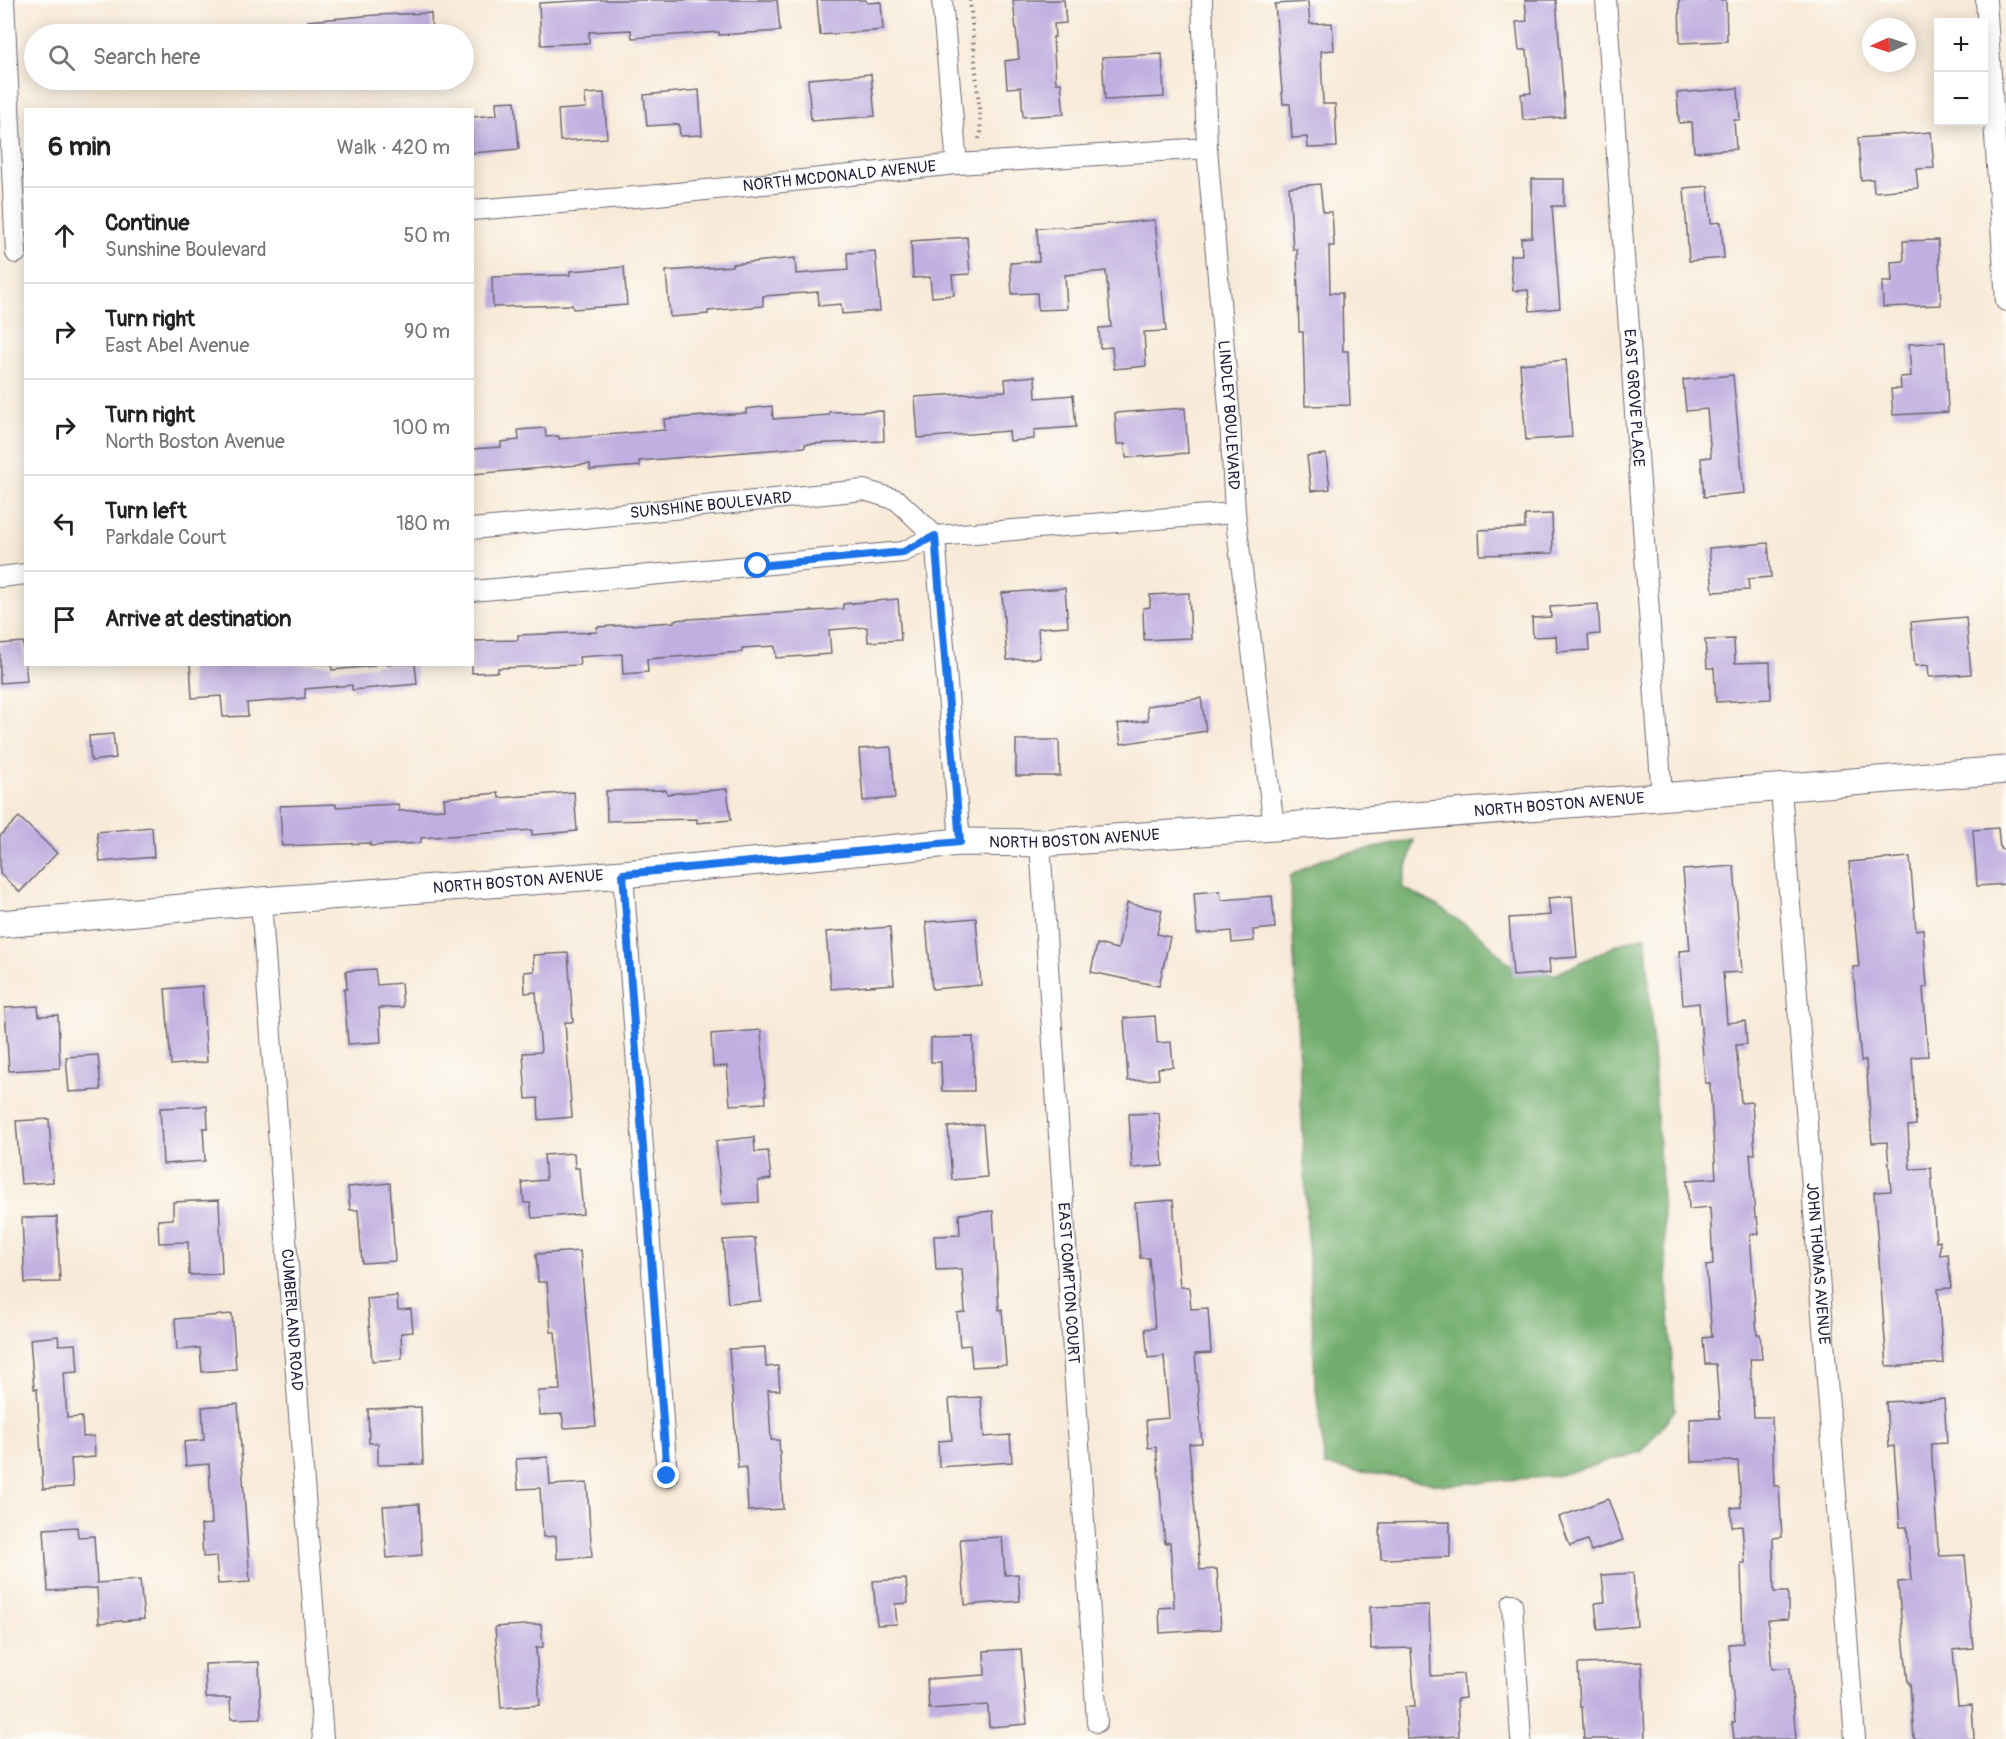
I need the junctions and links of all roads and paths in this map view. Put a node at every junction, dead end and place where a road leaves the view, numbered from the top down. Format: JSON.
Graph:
{"nodes":[{"id":1,"x":4,"y":0,"type":"edge"},
{"id":2,"x":942,"y":0,"type":"edge"},
{"id":3,"x":970,"y":0,"type":"edge"},
{"id":4,"x":1202,"y":0,"type":"edge"},
{"id":5,"x":1606,"y":0,"type":"edge"},
{"id":6,"x":1986,"y":0,"type":"edge"},
{"id":7,"x":1207,"y":148,"type":"junction"},
{"id":8,"x":964,"y":164,"type":"junction"},
{"id":9,"x":474,"y":210,"type":"edge"},
{"id":10,"x":14,"y":253,"type":"edge"},
{"id":11,"x":2006,"y":302,"type":"edge"},
{"id":12,"x":1235,"y":513,"type":"junction"},
{"id":13,"x":474,"y":529,"type":"edge"},
{"id":14,"x":935,"y":536,"type":"junction"},
{"id":15,"x":24,"y":574,"type":"edge"},
{"id":16,"x":0,"y":577,"type":"edge"},
{"id":17,"x":474,"y":591,"type":"edge"},
{"id":18,"x":2006,"y":770,"type":"edge"},
{"id":19,"x":1781,"y":789,"type":"junction"},
{"id":20,"x":1662,"y":797,"type":"junction"},
{"id":21,"x":1274,"y":827,"type":"junction"},
{"id":22,"x":960,"y":842,"type":"junction"},
{"id":23,"x":1040,"y":843,"type":"junction"},
{"id":24,"x":623,"y":874,"type":"junction"},
{"id":25,"x":261,"y":901,"type":"junction"},
{"id":26,"x":0,"y":924,"type":"edge"},
{"id":27,"x":667,"y":1476,"type":"dead end"},
{"id":28,"x":1512,"y":1604,"type":"dead end"},
{"id":29,"x":1097,"y":1722,"type":"dead end"},
{"id":30,"x":323,"y":1739,"type":"edge"},
{"id":31,"x":1521,"y":1739,"type":"edge"},
{"id":32,"x":1855,"y":1739,"type":"edge"}],
"edges":[{"from":1,"to":10,"type":"street"},
{"from":2,"to":8,"type":"street"},
{"from":3,"to":8,"type":"path"},
{"from":4,"to":7,"type":"street","name":"LINDLEY BOULEVARD"},
{"from":5,"to":20,"type":"street","name":"EAST GROVE PLACE"},
{"from":6,"to":11,"type":"street"},
{"from":7,"to":8,"type":"street","name":"NORTH MCDONALD AVENUE"},
{"from":7,"to":12,"type":"street","name":"LINDLEY BOULEVARD"},
{"from":8,"to":9,"type":"street","name":"NORTH MCDONALD AVENUE"},
{"from":12,"to":14,"type":"street"},
{"from":12,"to":21,"type":"street","name":"LINDLEY BOULEVARD"},
{"from":13,"to":14,"type":"street","name":"SUNSHINE BOULEVARD"},
{"from":14,"to":17,"type":"street"},
{"from":14,"to":22,"type":"street"},
{"from":15,"to":16,"type":"street"},
{"from":18,"to":19,"type":"street","name":"NORTH BOSTON AVENUE"},
{"from":19,"to":20,"type":"street","name":"NORTH BOSTON AVENUE"},
{"from":19,"to":32,"type":"street","name":"JOHN THOMAS AVENUE"},
{"from":20,"to":21,"type":"street","name":"NORTH BOSTON AVENUE"},
{"from":21,"to":23,"type":"street","name":"NORTH BOSTON AVENUE"},
{"from":22,"to":23,"type":"street","name":"NORTH BOSTON AVENUE"},
{"from":22,"to":24,"type":"street","name":"NORTH BOSTON AVENUE"},
{"from":23,"to":29,"type":"street","name":"EAST COMPTON COURT"},
{"from":24,"to":25,"type":"street","name":"NORTH BOSTON AVENUE"},
{"from":24,"to":27,"type":"street"},
{"from":25,"to":26,"type":"street","name":"NORTH BOSTON AVENUE"},
{"from":25,"to":30,"type":"street","name":"CUMBERLAND ROAD"},
{"from":28,"to":31,"type":"street"}]}
